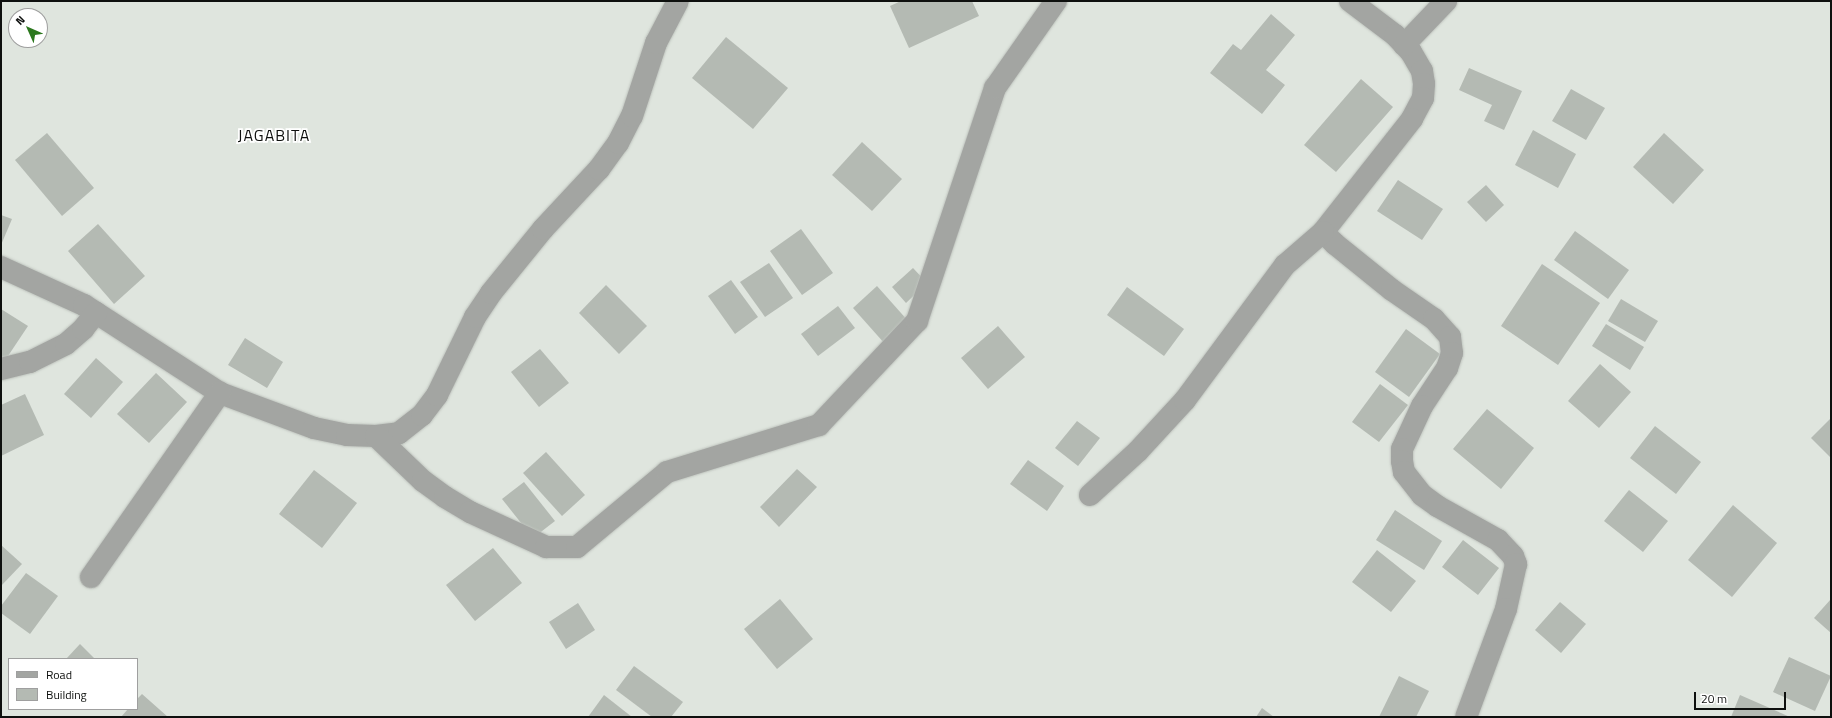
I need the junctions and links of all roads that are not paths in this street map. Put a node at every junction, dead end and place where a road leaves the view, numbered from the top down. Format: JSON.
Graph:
{"nodes":[{"id":1,"x":678,"y":1,"type":"edge"},
{"id":2,"x":1056,"y":1,"type":"edge"},
{"id":3,"x":1350,"y":1,"type":"edge"},
{"id":4,"x":1446,"y":1,"type":"edge"},
{"id":5,"x":1404,"y":45,"type":"junction"},
{"id":6,"x":1323,"y":232,"type":"junction"},
{"id":7,"x":1,"y":267,"type":"edge"},
{"id":8,"x":96,"y":313,"type":"junction"},
{"id":9,"x":1,"y":369,"type":"edge"},
{"id":10,"x":220,"y":393,"type":"junction"},
{"id":11,"x":376,"y":436,"type":"junction"},
{"id":12,"x":1090,"y":495,"type":"dead end"},
{"id":13,"x":91,"y":576,"type":"dead end"},
{"id":14,"x":1466,"y":717,"type":"edge"}],
"edges":[{"from":1,"to":11,"type":"street"},
{"from":2,"to":11,"type":"street"},
{"from":3,"to":5,"type":"street"},
{"from":4,"to":5,"type":"street"},
{"from":5,"to":6,"type":"street"},
{"from":6,"to":12,"type":"street"},
{"from":6,"to":14,"type":"street"},
{"from":7,"to":8,"type":"street"},
{"from":8,"to":9,"type":"street"},
{"from":8,"to":10,"type":"street"},
{"from":10,"to":11,"type":"street"},
{"from":10,"to":13,"type":"street"}]}
